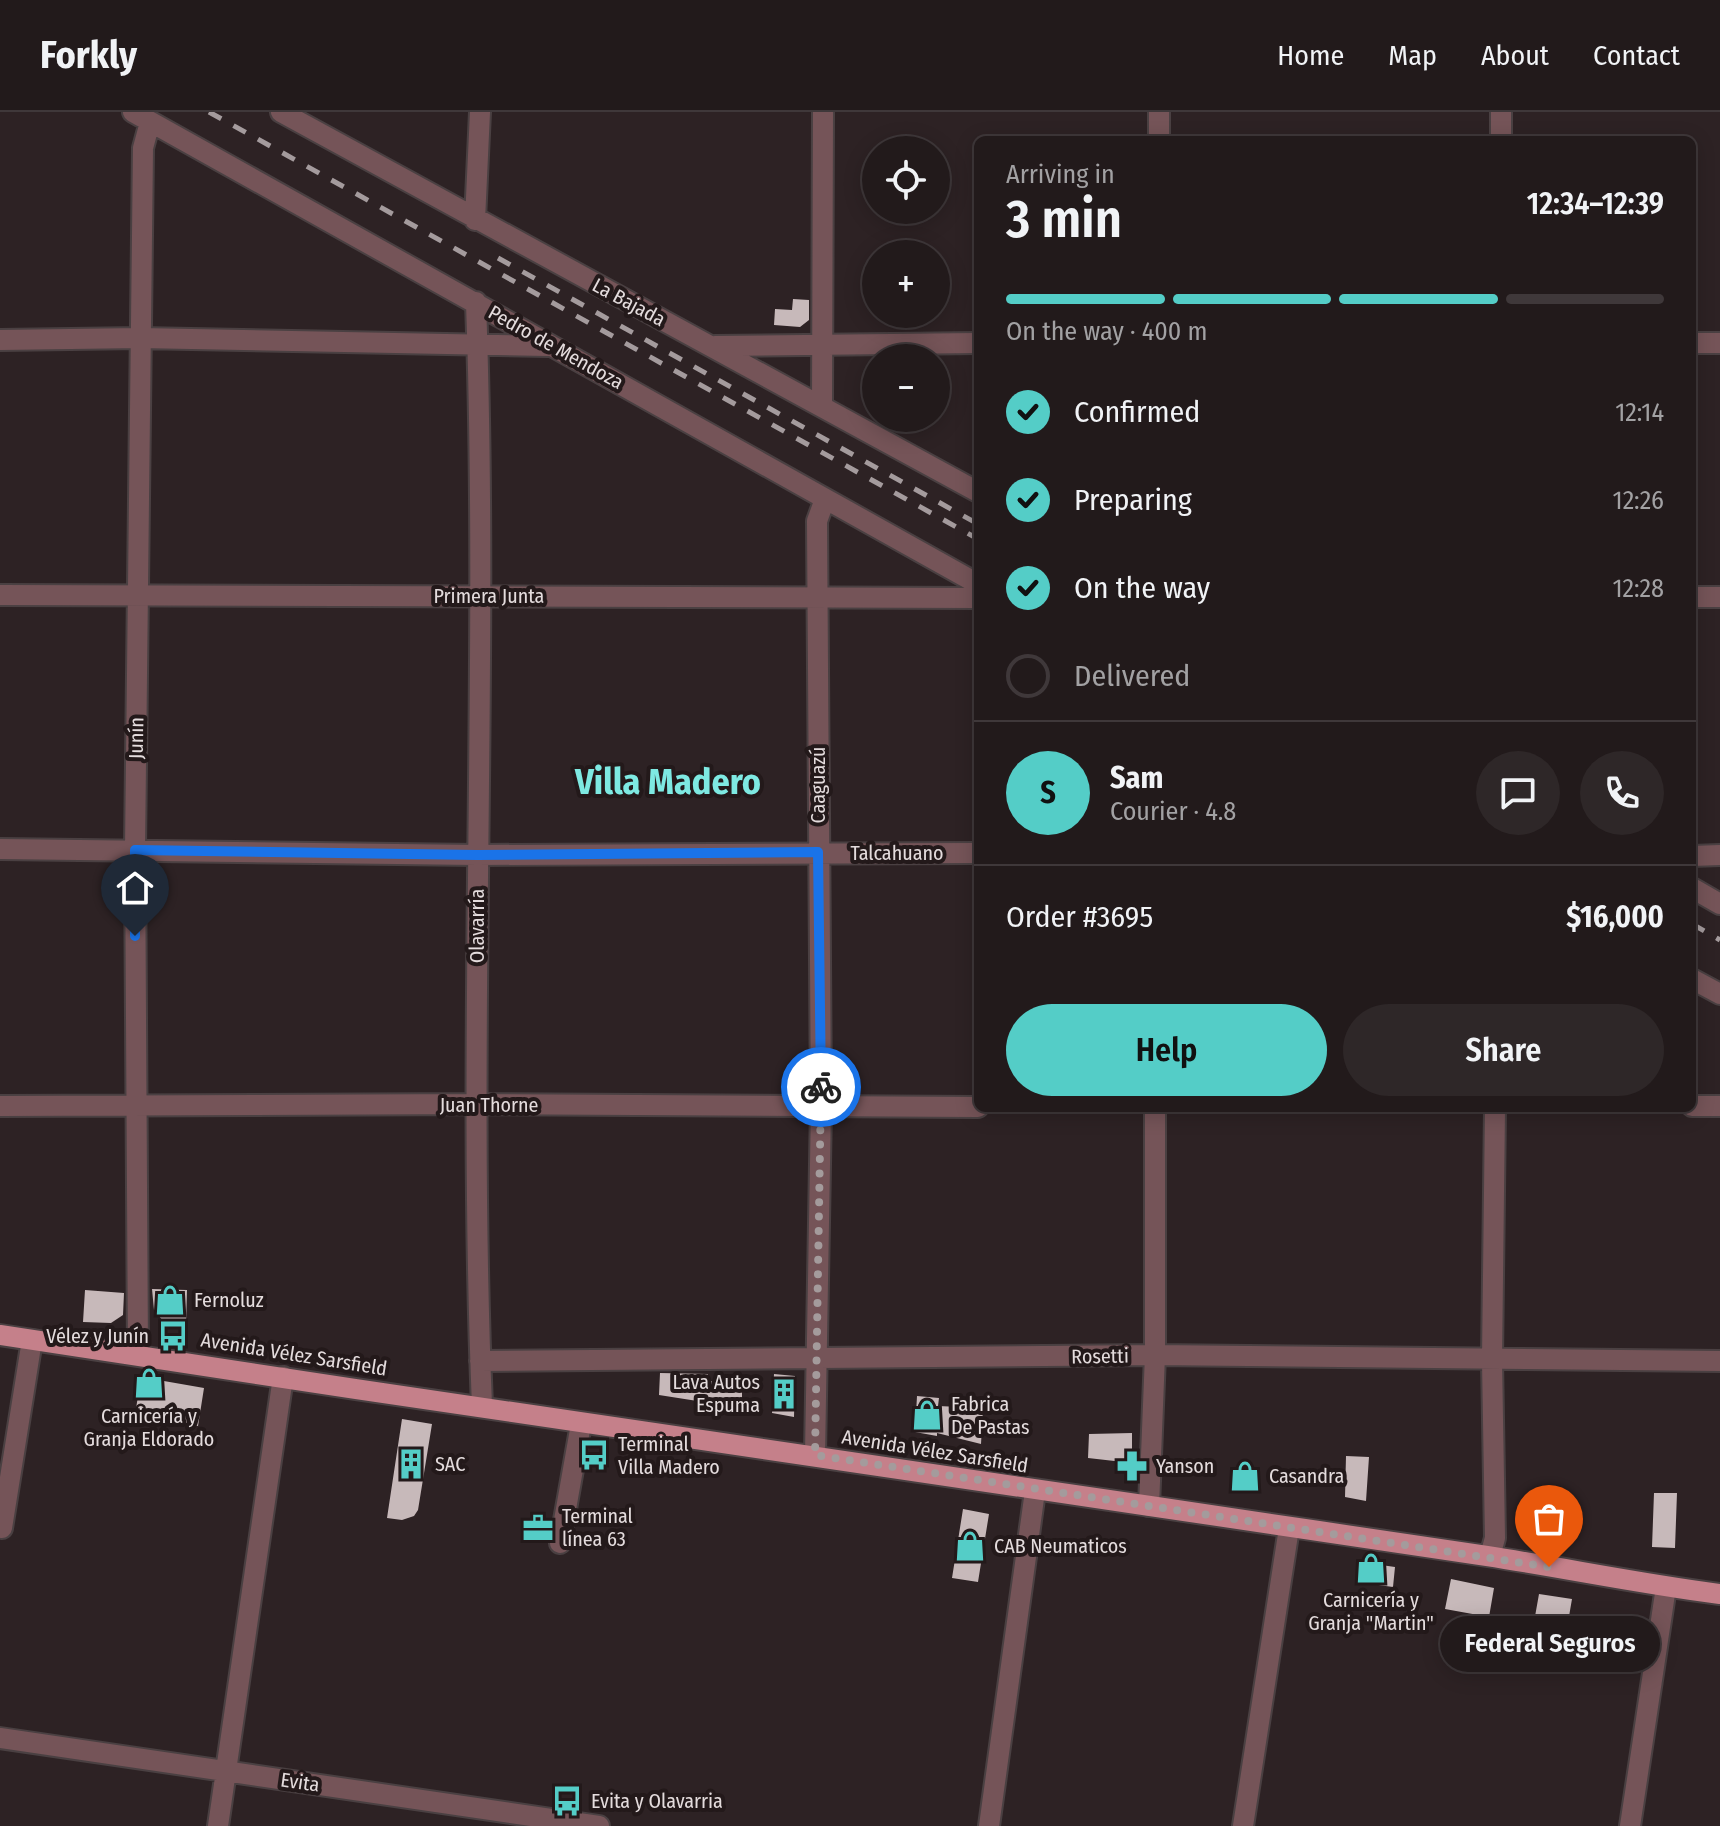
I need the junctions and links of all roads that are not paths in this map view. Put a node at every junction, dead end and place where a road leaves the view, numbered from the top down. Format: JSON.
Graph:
{"nodes":[{"id":1,"x":281,"y":112,"type":"edge"},
{"id":2,"x":480,"y":112,"type":"edge"},
{"id":3,"x":823,"y":112,"type":"edge"},
{"id":4,"x":1159,"y":112,"type":"edge"},
{"id":5,"x":1501,"y":112,"type":"edge"},
{"id":6,"x":141,"y":117,"type":"edge"},
{"id":7,"x":1159,"y":136,"type":"edge"},
{"id":8,"x":1501,"y":136,"type":"edge"},
{"id":9,"x":475,"y":220,"type":"junction"},
{"id":10,"x":476,"y":302,"type":"junction"},
{"id":11,"x":140,"y":338,"type":"junction"},
{"id":12,"x":0,"y":340,"type":"edge"},
{"id":13,"x":477,"y":343,"type":"junction"},
{"id":14,"x":820,"y":343,"type":"junction"},
{"id":15,"x":974,"y":343,"type":"edge"},
{"id":16,"x":1696,"y":343,"type":"edge"},
{"id":17,"x":1720,"y":343,"type":"edge"},
{"id":18,"x":554,"y":346,"type":"junction"},
{"id":19,"x":711,"y":346,"type":"junction"},
{"id":20,"x":822,"y":406,"type":"junction"},
{"id":21,"x":974,"y":490,"type":"edge"},
{"id":22,"x":825,"y":499,"type":"junction"},
{"id":23,"x":974,"y":582,"type":"edge"},
{"id":24,"x":138,"y":594,"type":"junction"},
{"id":25,"x":0,"y":595,"type":"edge"},
{"id":26,"x":480,"y":596,"type":"junction"},
{"id":27,"x":817,"y":596,"type":"junction"},
{"id":28,"x":1696,"y":597,"type":"edge"},
{"id":29,"x":1720,"y":597,"type":"edge"},
{"id":30,"x":974,"y":598,"type":"edge"},
{"id":31,"x":0,"y":849,"type":"edge"},
{"id":32,"x":135,"y":850,"type":"junction"},
{"id":33,"x":818,"y":852,"type":"junction"},
{"id":34,"x":974,"y":853,"type":"edge"},
{"id":35,"x":477,"y":855,"type":"junction"},
{"id":36,"x":1720,"y":855,"type":"edge"},
{"id":37,"x":1696,"y":856,"type":"edge"},
{"id":38,"x":1696,"y":890,"type":"edge"},
{"id":39,"x":1720,"y":904,"type":"edge"},
{"id":40,"x":1696,"y":981,"type":"edge"},
{"id":41,"x":1720,"y":994,"type":"edge"},
{"id":42,"x":475,"y":1104,"type":"junction"},
{"id":43,"x":0,"y":1106,"type":"edge"},
{"id":44,"x":821,"y":1106,"type":"junction"},
{"id":45,"x":1696,"y":1106,"type":"edge"},
{"id":46,"x":1720,"y":1106,"type":"edge"},
{"id":47,"x":135,"y":1107,"type":"junction"},
{"id":48,"x":974,"y":1107,"type":"edge"},
{"id":49,"x":1155,"y":1112,"type":"edge"},
{"id":50,"x":1495,"y":1112,"type":"edge"},
{"id":51,"x":0,"y":1335,"type":"edge"},
{"id":52,"x":32,"y":1340,"type":"junction"},
{"id":53,"x":138,"y":1354,"type":"junction"},
{"id":54,"x":1155,"y":1355,"type":"junction"},
{"id":55,"x":816,"y":1359,"type":"junction"},
{"id":56,"x":1492,"y":1360,"type":"junction"},
{"id":57,"x":480,"y":1361,"type":"junction"},
{"id":58,"x":1720,"y":1361,"type":"edge"},
{"id":59,"x":283,"y":1377,"type":"junction"},
{"id":60,"x":482,"y":1406,"type":"junction"},
{"id":61,"x":581,"y":1424,"type":"junction"},
{"id":62,"x":815,"y":1455,"type":"junction"},
{"id":63,"x":1035,"y":1491,"type":"junction"},
{"id":64,"x":1149,"y":1506,"type":"junction"},
{"id":65,"x":2,"y":1528,"type":"dead end"},
{"id":66,"x":1289,"y":1528,"type":"junction"},
{"id":67,"x":560,"y":1543,"type":"dead end"},
{"id":68,"x":1490,"y":1556,"type":"junction"},
{"id":69,"x":1666,"y":1587,"type":"junction"},
{"id":70,"x":1720,"y":1594,"type":"edge"},
{"id":71,"x":0,"y":1738,"type":"edge"},
{"id":72,"x":226,"y":1772,"type":"junction"},
{"id":73,"x":489,"y":1818,"type":"edge"},
{"id":74,"x":218,"y":1826,"type":"edge"},
{"id":75,"x":599,"y":1826,"type":"edge"},
{"id":76,"x":989,"y":1826,"type":"edge"},
{"id":77,"x":1243,"y":1826,"type":"edge"},
{"id":78,"x":1630,"y":1826,"type":"edge"}],
"edges":[{"from":1,"to":9,"type":"street","name":"La Bajada"},
{"from":2,"to":9,"type":"street"},
{"from":3,"to":14,"type":"street"},
{"from":4,"to":7,"type":"street"},
{"from":5,"to":8,"type":"street"},
{"from":6,"to":10,"type":"street","name":"Pedro de Mendoza"},
{"from":6,"to":11,"type":"street","name":"Junín"},
{"from":9,"to":19,"type":"street","name":"La Bajada"},
{"from":10,"to":13,"type":"street","name":"Olavarría"},
{"from":10,"to":18,"type":"street","name":"Pedro de Mendoza"},
{"from":11,"to":12,"type":"street"},
{"from":11,"to":13,"type":"street"},
{"from":11,"to":24,"type":"street","name":"Junín"},
{"from":13,"to":18,"type":"street"},
{"from":13,"to":26,"type":"street","name":"Olavarría"},
{"from":14,"to":15,"type":"street"},
{"from":14,"to":19,"type":"street"},
{"from":14,"to":20,"type":"street"},
{"from":16,"to":17,"type":"street"},
{"from":18,"to":22,"type":"street","name":"Pedro de Mendoza"},
{"from":19,"to":20,"type":"street","name":"La Bajada"},
{"from":20,"to":21,"type":"street","name":"La Bajada"},
{"from":22,"to":23,"type":"street","name":"Pedro de Mendoza"},
{"from":22,"to":27,"type":"street","name":"Caaguazú"},
{"from":24,"to":25,"type":"street","name":"Primera Junta"},
{"from":24,"to":26,"type":"street","name":"Primera Junta"},
{"from":24,"to":32,"type":"street","name":"Junín"},
{"from":26,"to":27,"type":"street","name":"Primera Junta"},
{"from":26,"to":35,"type":"street","name":"Olavarría"},
{"from":27,"to":30,"type":"street","name":"Primera Junta"},
{"from":27,"to":33,"type":"street","name":"Caaguazú"},
{"from":28,"to":29,"type":"street"},
{"from":31,"to":32,"type":"street","name":"Talcahuano"},
{"from":32,"to":35,"type":"street","name":"Talcahuano"},
{"from":32,"to":47,"type":"street","name":"Junín"},
{"from":33,"to":34,"type":"street","name":"Talcahuano"},
{"from":33,"to":35,"type":"street","name":"Talcahuano"},
{"from":33,"to":44,"type":"street","name":"Caaguazú"},
{"from":35,"to":42,"type":"street","name":"Olavarría"},
{"from":36,"to":37,"type":"street"},
{"from":38,"to":39,"type":"street"},
{"from":40,"to":41,"type":"street"},
{"from":42,"to":44,"type":"street","name":"Juan Thorne"},
{"from":42,"to":47,"type":"street","name":"Juan Thorne"},
{"from":42,"to":57,"type":"street","name":"Olavarría"},
{"from":43,"to":47,"type":"street","name":"Juan Thorne"},
{"from":44,"to":48,"type":"street","name":"Juan Thorne"},
{"from":44,"to":55,"type":"street","name":"Caaguazú"},
{"from":45,"to":46,"type":"street"},
{"from":47,"to":53,"type":"street","name":"Junín"},
{"from":49,"to":54,"type":"street"},
{"from":50,"to":56,"type":"street"},
{"from":51,"to":52,"type":"main road","name":"Avenida Vélez Sarsfield"},
{"from":52,"to":53,"type":"main road","name":"Avenida Vélez Sarsfield"},
{"from":52,"to":65,"type":"street"},
{"from":53,"to":59,"type":"main road","name":"Avenida Vélez Sarsfield"},
{"from":54,"to":55,"type":"street","name":"Rosetti"},
{"from":54,"to":56,"type":"street","name":"Rosetti"},
{"from":54,"to":64,"type":"street"},
{"from":55,"to":57,"type":"street","name":"Rosetti"},
{"from":55,"to":62,"type":"street","name":"Caaguazú"},
{"from":56,"to":58,"type":"street","name":"Rosetti"},
{"from":56,"to":68,"type":"street"},
{"from":57,"to":60,"type":"street","name":"Olavarría"},
{"from":59,"to":60,"type":"main road","name":"Avenida Vélez Sarsfield"},
{"from":59,"to":72,"type":"street"},
{"from":60,"to":61,"type":"main road","name":"Avenida Vélez Sarsfield"},
{"from":61,"to":62,"type":"main road","name":"Avenida Vélez Sarsfield"},
{"from":61,"to":67,"type":"street"},
{"from":62,"to":63,"type":"main road","name":"Avenida Vélez Sarsfield"},
{"from":63,"to":64,"type":"main road","name":"Avenida Vélez Sarsfield"},
{"from":63,"to":76,"type":"street"},
{"from":64,"to":66,"type":"main road","name":"Avenida Vélez Sarsfield"},
{"from":66,"to":68,"type":"main road","name":"Avenida Vélez Sarsfield"},
{"from":66,"to":77,"type":"street"},
{"from":68,"to":69,"type":"main road","name":"Avenida Vélez Sarsfield"},
{"from":69,"to":70,"type":"main road","name":"Avenida Vélez Sarsfield"},
{"from":69,"to":78,"type":"street"},
{"from":71,"to":72,"type":"street","name":"Evita"},
{"from":72,"to":73,"type":"street","name":"Evita"},
{"from":72,"to":74,"type":"street"},
{"from":73,"to":75,"type":"street","name":"Evita"}]}
